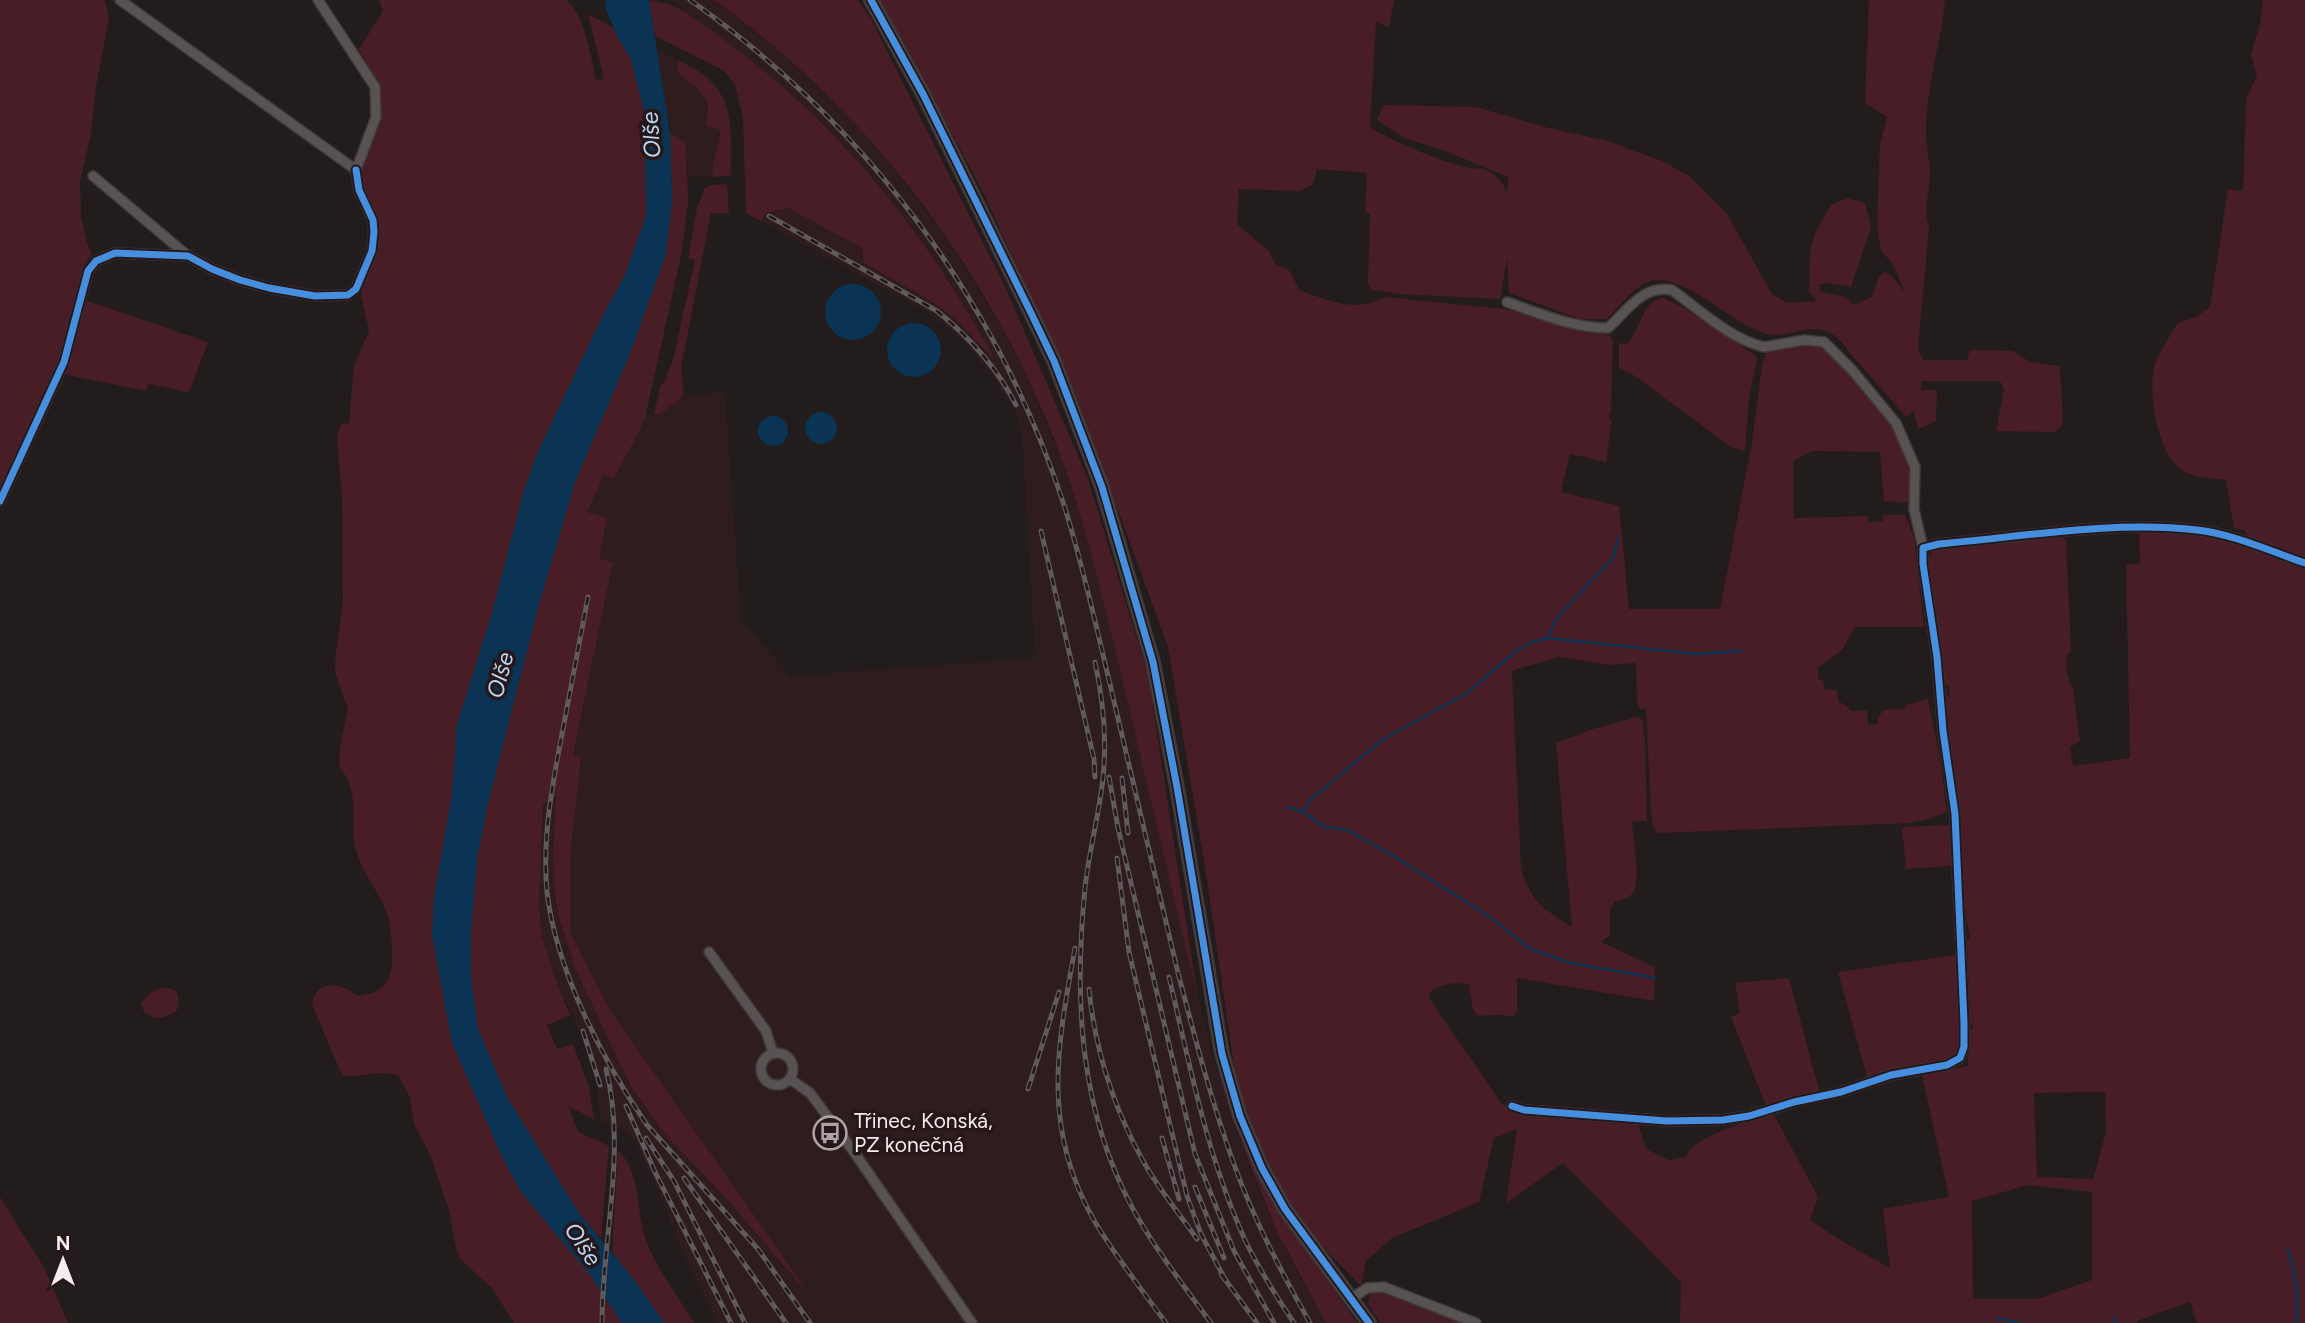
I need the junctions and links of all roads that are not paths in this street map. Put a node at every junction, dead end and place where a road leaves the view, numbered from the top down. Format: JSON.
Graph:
{"nodes":[{"id":1,"x":120,"y":0,"type":"edge"},
{"id":2,"x":318,"y":0,"type":"edge"},
{"id":3,"x":871,"y":0,"type":"edge"},
{"id":4,"x":356,"y":170,"type":"junction"},
{"id":5,"x":93,"y":176,"type":"dead end"},
{"id":6,"x":188,"y":256,"type":"junction"},
{"id":7,"x":1507,"y":302,"type":"dead end"},
{"id":8,"x":0,"y":501,"type":"edge"},
{"id":9,"x":1923,"y":548,"type":"junction"},
{"id":10,"x":2305,"y":563,"type":"edge"},
{"id":11,"x":709,"y":952,"type":"dead end"},
{"id":12,"x":773,"y":1053,"type":"junction"},
{"id":13,"x":790,"y":1079,"type":"junction"},
{"id":14,"x":1512,"y":1107,"type":"dead end"},
{"id":15,"x":1351,"y":1299,"type":"junction"},
{"id":16,"x":972,"y":1323,"type":"edge"},
{"id":17,"x":1369,"y":1323,"type":"edge"},
{"id":18,"x":1476,"y":1323,"type":"edge"}],
"edges":[{"from":1,"to":4,"type":"street"},
{"from":2,"to":4,"type":"street"},
{"from":3,"to":15,"type":"main road"},
{"from":4,"to":6,"type":"street"},
{"from":5,"to":6,"type":"street"},
{"from":6,"to":8,"type":"street"},
{"from":7,"to":9,"type":"street"},
{"from":9,"to":10,"type":"street"},
{"from":9,"to":14,"type":"street"},
{"from":11,"to":12,"type":"street"},
{"from":12,"to":13,"type":"street"},
{"from":12,"to":13,"type":"street"},
{"from":13,"to":16,"type":"street"},
{"from":15,"to":17,"type":"main road"},
{"from":15,"to":18,"type":"street"}]}
